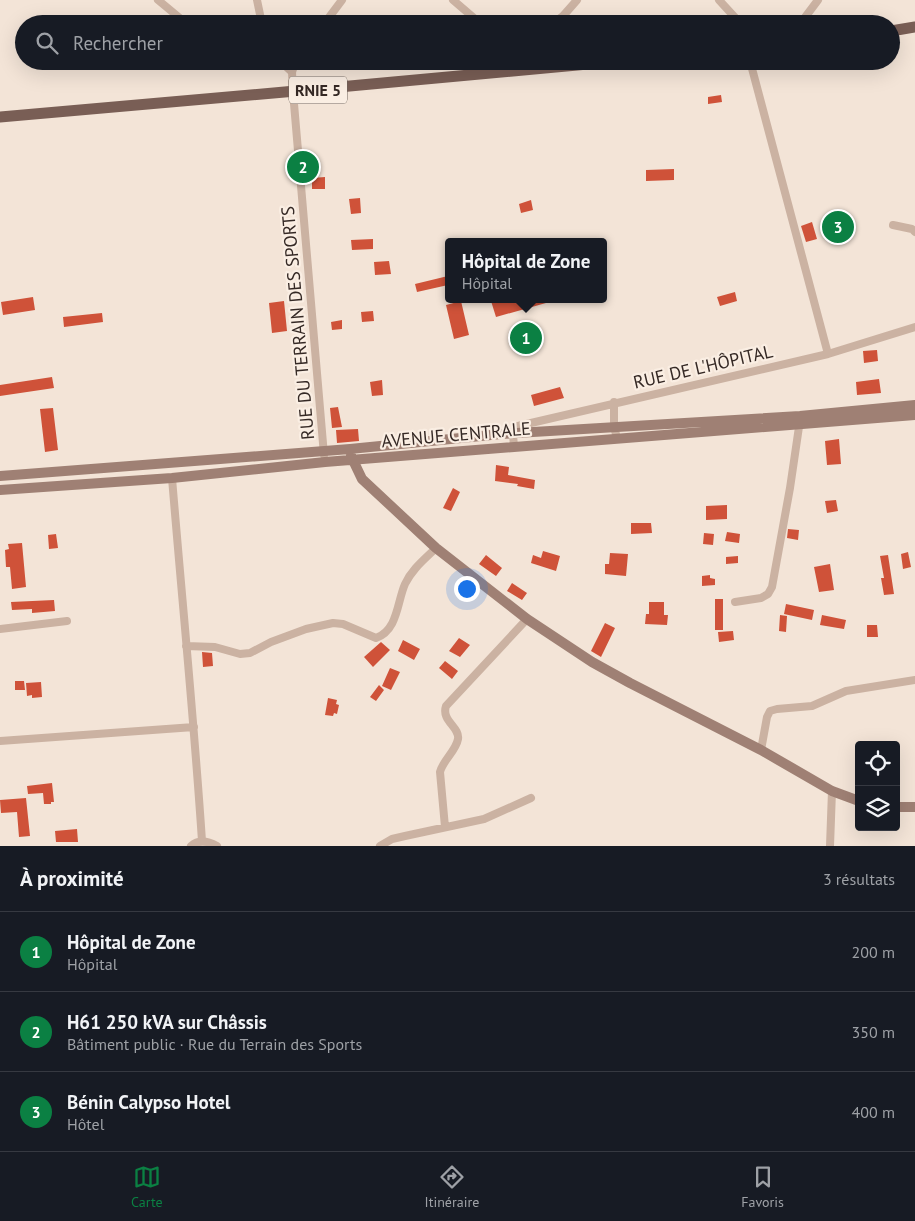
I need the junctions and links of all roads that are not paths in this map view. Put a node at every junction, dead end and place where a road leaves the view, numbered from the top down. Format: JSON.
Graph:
{"nodes":[{"id":1,"x":158,"y":0,"type":"edge"},
{"id":2,"x":257,"y":0,"type":"edge"},
{"id":3,"x":342,"y":0,"type":"edge"},
{"id":4,"x":577,"y":0,"type":"edge"},
{"id":5,"x":719,"y":0,"type":"edge"},
{"id":6,"x":818,"y":0,"type":"edge"},
{"id":7,"x":456,"y":1,"type":"edge"},
{"id":8,"x":176,"y":15,"type":"edge"},
{"id":9,"x":260,"y":15,"type":"edge"},
{"id":10,"x":331,"y":15,"type":"edge"},
{"id":11,"x":472,"y":15,"type":"edge"},
{"id":12,"x":564,"y":15,"type":"edge"},
{"id":13,"x":732,"y":15,"type":"edge"},
{"id":14,"x":807,"y":15,"type":"edge"},
{"id":15,"x":915,"y":27,"type":"edge"},
{"id":16,"x":900,"y":30,"type":"edge"},
{"id":17,"x":489,"y":70,"type":"edge"},
{"id":18,"x":752,"y":70,"type":"edge"},
{"id":19,"x":292,"y":72,"type":"edge"},
{"id":20,"x":293,"y":92,"type":"junction"},
{"id":21,"x":0,"y":117,"type":"edge"},
{"id":22,"x":893,"y":225,"type":"dead end"},
{"id":23,"x":915,"y":232,"type":"edge"},
{"id":24,"x":915,"y":327,"type":"edge"},
{"id":25,"x":828,"y":354,"type":"junction"},
{"id":26,"x":614,"y":402,"type":"junction"},
{"id":27,"x":915,"y":405,"type":"edge"},
{"id":28,"x":915,"y":415,"type":"edge"},
{"id":29,"x":800,"y":420,"type":"junction"},
{"id":30,"x":614,"y":427,"type":"junction"},
{"id":31,"x":513,"y":434,"type":"junction"},
{"id":32,"x":617,"y":438,"type":"junction"},
{"id":33,"x":514,"y":446,"type":"junction"},
{"id":34,"x":350,"y":449,"type":"junction"},
{"id":35,"x":324,"y":451,"type":"junction"},
{"id":36,"x":352,"y":460,"type":"junction"},
{"id":37,"x":325,"y":462,"type":"junction"},
{"id":38,"x":0,"y":476,"type":"edge"},
{"id":39,"x":172,"y":478,"type":"junction"},
{"id":40,"x":0,"y":490,"type":"edge"},
{"id":41,"x":436,"y":548,"type":"junction"},
{"id":42,"x":735,"y":602,"type":"dead end"},
{"id":43,"x":527,"y":619,"type":"junction"},
{"id":44,"x":67,"y":621,"type":"dead end"},
{"id":45,"x":0,"y":629,"type":"edge"},
{"id":46,"x":186,"y":646,"type":"junction"},
{"id":47,"x":915,"y":680,"type":"edge"},
{"id":48,"x":194,"y":727,"type":"junction"},
{"id":49,"x":0,"y":741,"type":"edge"},
{"id":50,"x":762,"y":750,"type":"junction"},
{"id":51,"x":832,"y":791,"type":"junction"},
{"id":52,"x":530,"y":798,"type":"dead end"},
{"id":53,"x":855,"y":800,"type":"edge"},
{"id":54,"x":900,"y":807,"type":"edge"},
{"id":55,"x":915,"y":808,"type":"edge"},
{"id":56,"x":445,"y":827,"type":"junction"},
{"id":57,"x":202,"y":841,"type":"junction"},
{"id":58,"x":190,"y":846,"type":"edge"},
{"id":59,"x":217,"y":846,"type":"edge"},
{"id":60,"x":380,"y":846,"type":"edge"},
{"id":61,"x":830,"y":846,"type":"edge"}],
"edges":[{"from":1,"to":8,"type":"street"},
{"from":2,"to":9,"type":"street"},
{"from":3,"to":10,"type":"street"},
{"from":4,"to":12,"type":"street"},
{"from":5,"to":13,"type":"street"},
{"from":6,"to":14,"type":"street"},
{"from":7,"to":11,"type":"street"},
{"from":15,"to":16,"type":"main road"},
{"from":17,"to":20,"type":"main road","number":"RNIE 5"},
{"from":18,"to":25,"type":"street"},
{"from":19,"to":20,"type":"street","name":"RUE DU TERRAIN DES SPORTS"},
{"from":20,"to":21,"type":"main road","number":"RNIE 5"},
{"from":20,"to":35,"type":"street","name":"RUE DU TERRAIN DES SPORTS"},
{"from":22,"to":23,"type":"street"},
{"from":24,"to":25,"type":"street","name":"RUE DE L'HÔPITAL"},
{"from":25,"to":26,"type":"street","name":"RUE DE L'HÔPITAL"},
{"from":26,"to":30,"type":"street"},
{"from":26,"to":31,"type":"street","name":"RUE DE L'HÔPITAL"},
{"from":27,"to":29,"type":"street","name":"AVENUE CENTRALE"},
{"from":28,"to":29,"type":"street","name":"AVENUE CENTRALE"},
{"from":29,"to":30,"type":"street","name":"AVENUE CENTRALE"},
{"from":29,"to":32,"type":"street","name":"AVENUE CENTRALE"},
{"from":29,"to":42,"type":"street"},
{"from":30,"to":31,"type":"street","name":"AVENUE CENTRALE"},
{"from":30,"to":32,"type":"street"},
{"from":31,"to":33,"type":"street"},
{"from":31,"to":34,"type":"street","name":"AVENUE CENTRALE"},
{"from":32,"to":33,"type":"street","name":"AVENUE CENTRALE"},
{"from":33,"to":36,"type":"street","name":"AVENUE CENTRALE"},
{"from":34,"to":35,"type":"street","name":"AVENUE CENTRALE"},
{"from":34,"to":36,"type":"street"},
{"from":35,"to":37,"type":"street","name":"RUE DU TERRAIN DES SPORTS"},
{"from":35,"to":38,"type":"street","name":"AVENUE CENTRALE"},
{"from":36,"to":37,"type":"street","name":"AVENUE CENTRALE"},
{"from":36,"to":41,"type":"street"},
{"from":37,"to":39,"type":"street","name":"AVENUE CENTRALE"},
{"from":39,"to":40,"type":"street","name":"AVENUE CENTRALE"},
{"from":39,"to":46,"type":"street"},
{"from":41,"to":43,"type":"street"},
{"from":41,"to":46,"type":"street"},
{"from":43,"to":50,"type":"street"},
{"from":43,"to":56,"type":"street"},
{"from":44,"to":45,"type":"street"},
{"from":46,"to":48,"type":"street"},
{"from":47,"to":50,"type":"street"},
{"from":48,"to":49,"type":"street"},
{"from":48,"to":57,"type":"street"},
{"from":50,"to":51,"type":"street"},
{"from":51,"to":53,"type":"street"},
{"from":51,"to":61,"type":"street"},
{"from":52,"to":56,"type":"street"},
{"from":54,"to":55,"type":"street"},
{"from":56,"to":60,"type":"street"},
{"from":57,"to":58,"type":"street"},
{"from":57,"to":59,"type":"street"}]}
